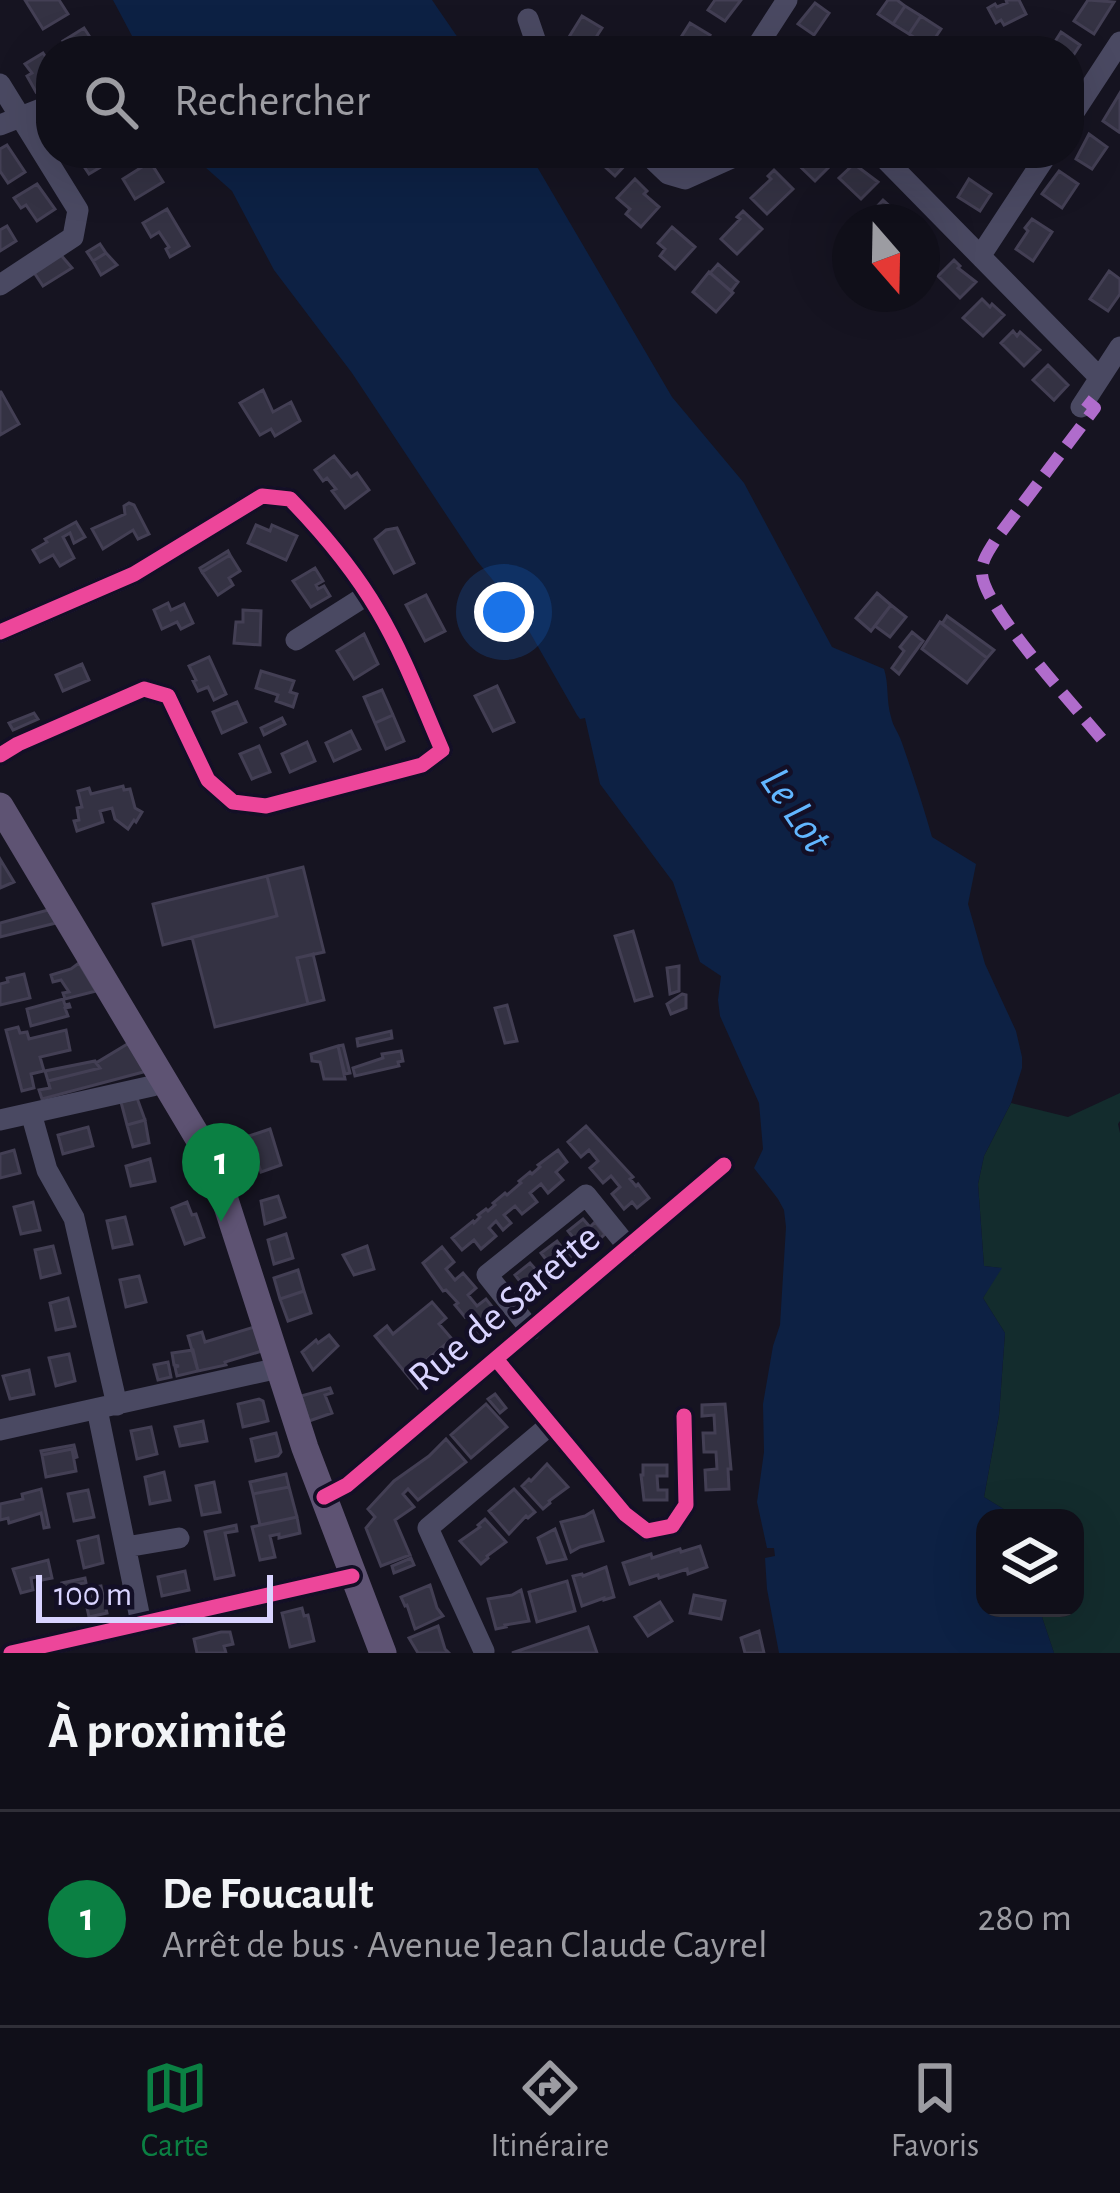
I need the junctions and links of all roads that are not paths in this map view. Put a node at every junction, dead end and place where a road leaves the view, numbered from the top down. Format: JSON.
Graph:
{"nodes":[{"id":1,"x":787,"y":0,"type":"edge"},
{"id":2,"x":529,"y":19,"type":"dead end"},
{"id":3,"x":534,"y":36,"type":"edge"},
{"id":4,"x":768,"y":36,"type":"edge"},
{"id":5,"x":1120,"y":42,"type":"edge"},
{"id":6,"x":0,"y":86,"type":"edge"},
{"id":7,"x":1084,"y":97,"type":"edge"},
{"id":8,"x":10,"y":121,"type":"edge"},
{"id":9,"x":36,"y":140,"type":"edge"},
{"id":10,"x":56,"y":168,"type":"edge"},
{"id":11,"x":662,"y":168,"type":"edge"},
{"id":12,"x":707,"y":168,"type":"edge"},
{"id":13,"x":894,"y":168,"type":"edge"},
{"id":14,"x":1038,"y":168,"type":"edge"},
{"id":15,"x":981,"y":255,"type":"junction"},
{"id":16,"x":0,"y":285,"type":"edge"},
{"id":17,"x":1120,"y":347,"type":"edge"},
{"id":18,"x":1100,"y":378,"type":"junction"},
{"id":19,"x":1081,"y":407,"type":"dead end"},
{"id":20,"x":367,"y":595,"type":"junction"},
{"id":21,"x":0,"y":632,"type":"edge"},
{"id":22,"x":296,"y":640,"type":"dead end"},
{"id":23,"x":0,"y":755,"type":"edge"},
{"id":24,"x":0,"y":806,"type":"edge"},
{"id":25,"x":164,"y":1080,"type":"junction"},
{"id":26,"x":31,"y":1112,"type":"junction"},
{"id":27,"x":0,"y":1120,"type":"edge"},
{"id":28,"x":724,"y":1165,"type":"dead end"},
{"id":29,"x":628,"y":1246,"type":"junction"},
{"id":30,"x":530,"y":1330,"type":"junction"},
{"id":31,"x":496,"y":1359,"type":"junction"},
{"id":32,"x":279,"y":1368,"type":"junction"},
{"id":33,"x":107,"y":1407,"type":"junction"},
{"id":34,"x":684,"y":1416,"type":"dead end"},
{"id":35,"x":550,"y":1425,"type":"junction"},
{"id":36,"x":0,"y":1430,"type":"edge"},
{"id":37,"x":324,"y":1497,"type":"junction"},
{"id":38,"x":179,"y":1538,"type":"dead end"},
{"id":39,"x":126,"y":1547,"type":"junction"},
{"id":40,"x":352,"y":1576,"type":"junction"},
{"id":41,"x":141,"y":1623,"type":"junction"},
{"id":42,"x":58,"y":1648,"type":"edge"},
{"id":43,"x":484,"y":1652,"type":"edge"},
{"id":44,"x":11,"y":1653,"type":"edge"},
{"id":45,"x":383,"y":1653,"type":"edge"}],
"edges":[{"from":1,"to":4,"type":"street"},
{"from":2,"to":3,"type":"street"},
{"from":5,"to":7,"type":"street"},
{"from":6,"to":8,"type":"street"},
{"from":8,"to":9,"type":"street"},
{"from":10,"to":16,"type":"street"},
{"from":11,"to":12,"type":"street"},
{"from":13,"to":15,"type":"street"},
{"from":14,"to":15,"type":"street"},
{"from":15,"to":18,"type":"street"},
{"from":17,"to":18,"type":"street"},
{"from":18,"to":19,"type":"street"},
{"from":20,"to":21,"type":"street"},
{"from":20,"to":22,"type":"street"},
{"from":20,"to":23,"type":"street"},
{"from":24,"to":25,"type":"main road"},
{"from":25,"to":26,"type":"street"},
{"from":25,"to":32,"type":"main road"},
{"from":26,"to":27,"type":"street"},
{"from":26,"to":33,"type":"street"},
{"from":28,"to":29,"type":"street","name":"Rue de Sarette"},
{"from":29,"to":30,"type":"street","name":"Rue de Sarette"},
{"from":29,"to":30,"type":"street","name":"Rue de Sarette"},
{"from":30,"to":31,"type":"street","name":"Rue de Sarette"},
{"from":31,"to":35,"type":"street"},
{"from":31,"to":37,"type":"street","name":"Rue de Sarette"},
{"from":32,"to":33,"type":"street"},
{"from":32,"to":37,"type":"main road"},
{"from":33,"to":36,"type":"street"},
{"from":33,"to":39,"type":"street"},
{"from":34,"to":35,"type":"street"},
{"from":35,"to":43,"type":"street"},
{"from":37,"to":40,"type":"main road"},
{"from":38,"to":39,"type":"street"},
{"from":39,"to":41,"type":"street"},
{"from":40,"to":41,"type":"street"},
{"from":40,"to":45,"type":"main road"},
{"from":41,"to":42,"type":"street"},
{"from":42,"to":44,"type":"street"}]}
